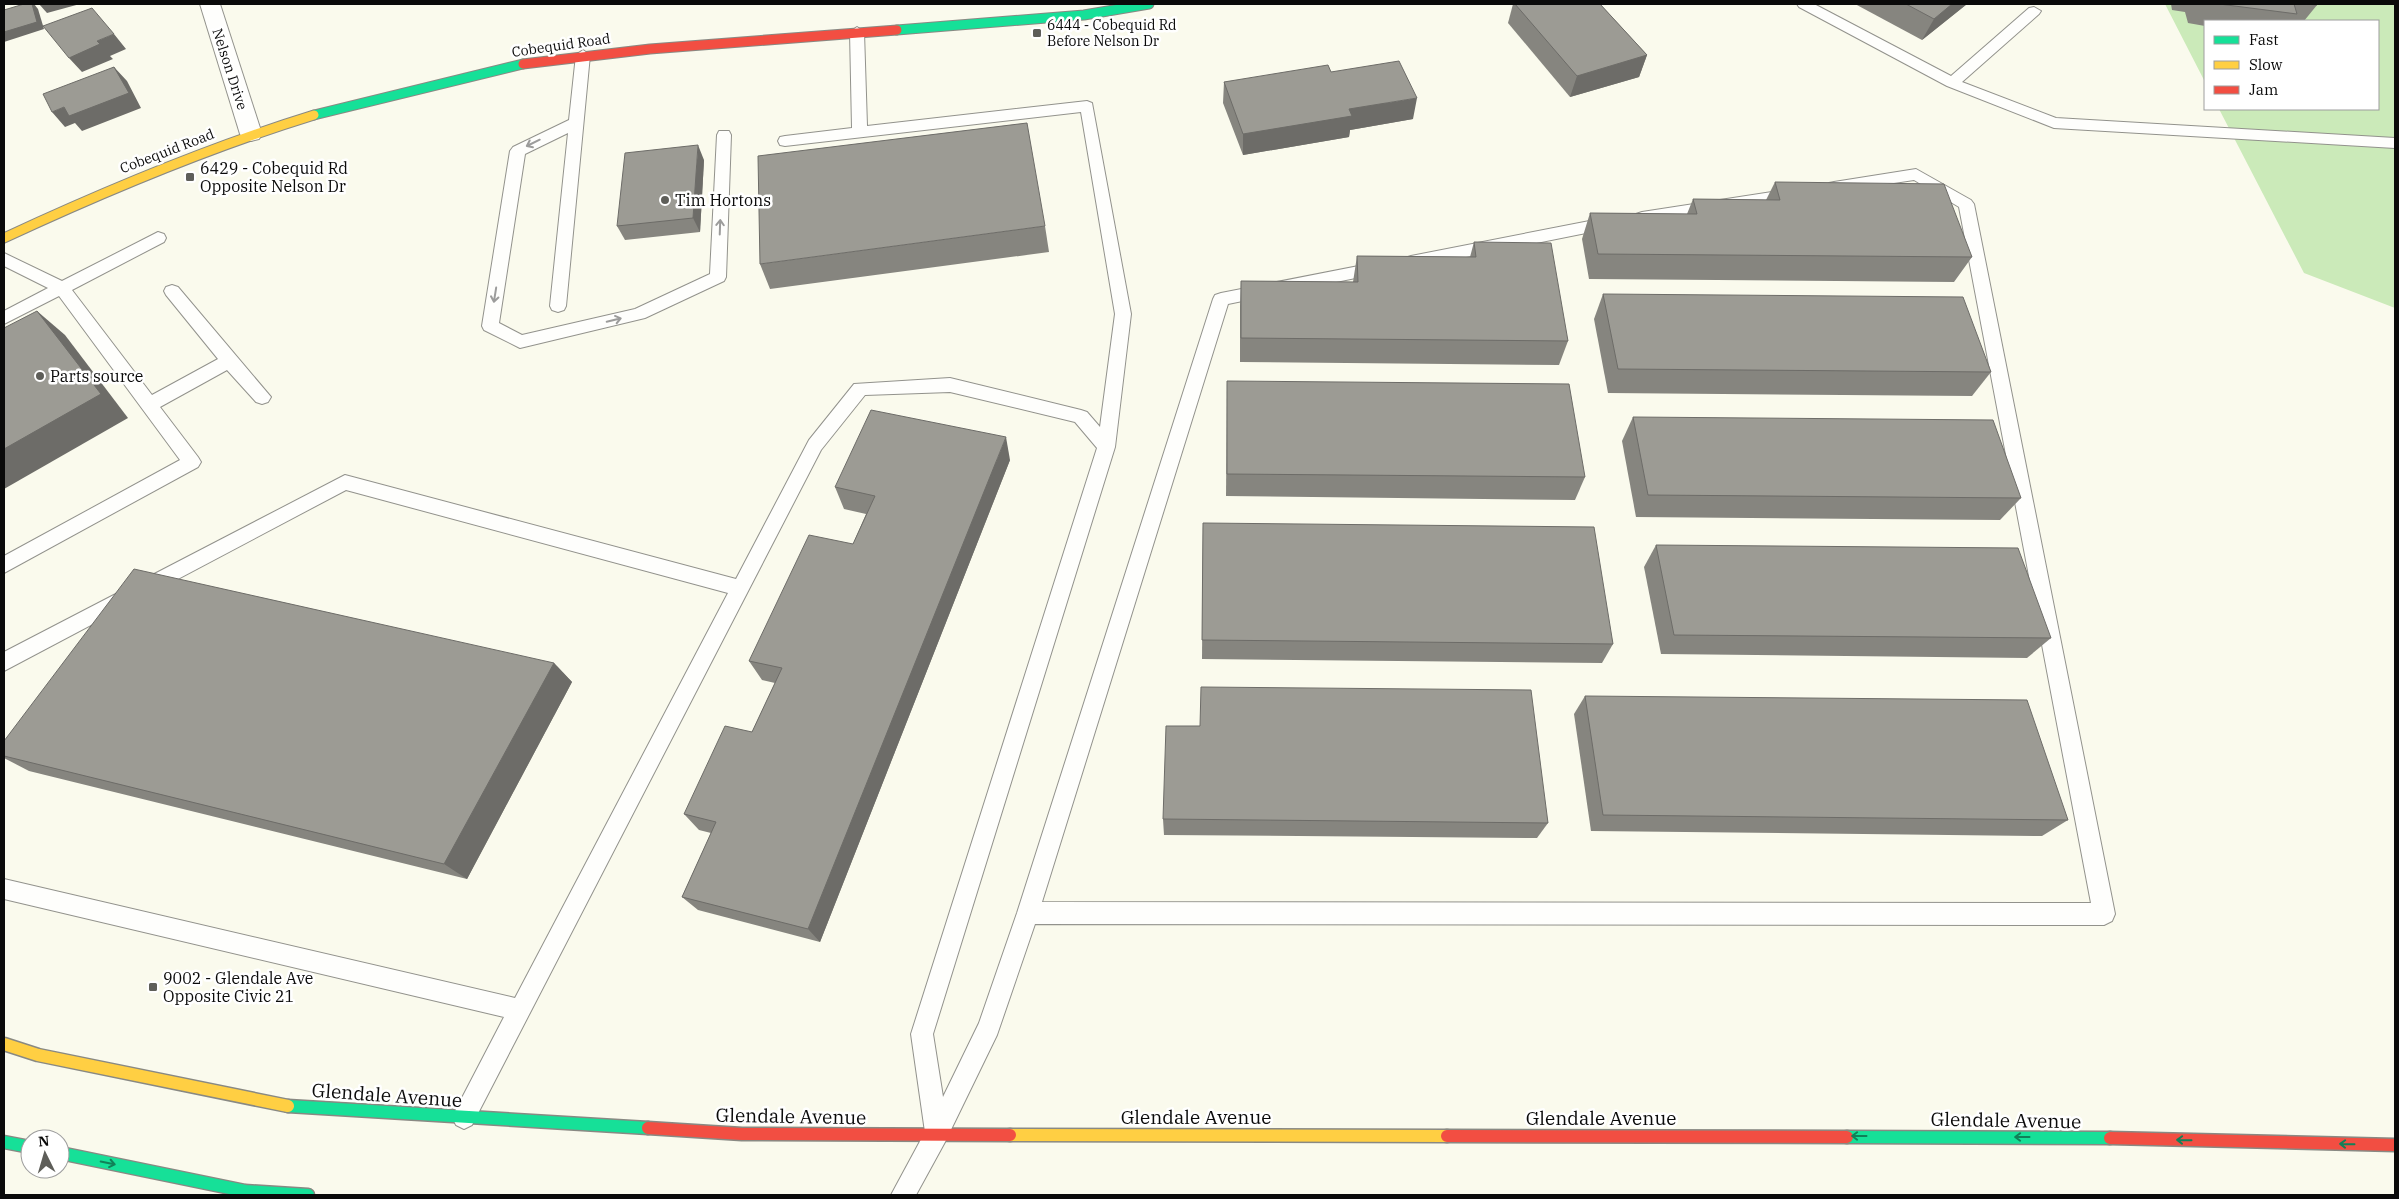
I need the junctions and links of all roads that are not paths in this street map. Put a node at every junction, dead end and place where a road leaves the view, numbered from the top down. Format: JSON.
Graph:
{"nodes":[{"id":1,"x":210,"y":4,"type":"edge"},
{"id":2,"x":1149,"y":4,"type":"edge"},
{"id":3,"x":1804,"y":4,"type":"edge"},
{"id":4,"x":2034,"y":11,"type":"dead end"},
{"id":5,"x":857,"y":32,"type":"junction"},
{"id":6,"x":583,"y":55,"type":"junction"},
{"id":7,"x":1952,"y":83,"type":"junction"},
{"id":8,"x":577,"y":122,"type":"junction"},
{"id":9,"x":860,"y":133,"type":"junction"},
{"id":10,"x":251,"y":134,"type":"junction"},
{"id":11,"x":724,"y":135,"type":"dead end"},
{"id":12,"x":785,"y":141,"type":"dead end"},
{"id":13,"x":2395,"y":143,"type":"edge"},
{"id":14,"x":4,"y":238,"type":"edge"},
{"id":15,"x":158,"y":238,"type":"dead end"},
{"id":16,"x":4,"y":259,"type":"edge"},
{"id":17,"x":62,"y":288,"type":"junction"},
{"id":18,"x":172,"y":290,"type":"dead end"},
{"id":19,"x":558,"y":306,"type":"dead end"},
{"id":20,"x":4,"y":318,"type":"edge"},
{"id":21,"x":229,"y":361,"type":"junction"},
{"id":22,"x":262,"y":397,"type":"dead end"},
{"id":23,"x":150,"y":405,"type":"junction"},
{"id":24,"x":1106,"y":447,"type":"junction"},
{"id":25,"x":4,"y":565,"type":"edge"},
{"id":26,"x":740,"y":588,"type":"junction"},
{"id":27,"x":4,"y":662,"type":"edge"},
{"id":28,"x":4,"y":889,"type":"edge"},
{"id":29,"x":1028,"y":913,"type":"junction"},
{"id":30,"x":520,"y":1010,"type":"junction"},
{"id":31,"x":4,"y":1044,"type":"edge"},
{"id":32,"x":464,"y":1117,"type":"junction"},
{"id":33,"x":937,"y":1134,"type":"junction"},
{"id":34,"x":4,"y":1142,"type":"edge"},
{"id":35,"x":20,"y":1145,"type":"edge"},
{"id":36,"x":2395,"y":1146,"type":"edge"},
{"id":37,"x":70,"y":1156,"type":"edge"},
{"id":38,"x":193,"y":1188,"type":"edge"},
{"id":39,"x":308,"y":1195,"type":"edge"},
{"id":40,"x":904,"y":1195,"type":"edge"}],
"edges":[{"from":1,"to":10,"type":"street","name":"Nelson Drive"},
{"from":2,"to":5,"type":"main road","name":"Cobequid Road"},
{"from":3,"to":7,"type":"lane"},
{"from":4,"to":7,"type":"lane"},
{"from":5,"to":6,"type":"main road","name":"Cobequid Road"},
{"from":5,"to":9,"type":"lane"},
{"from":6,"to":8,"type":"lane"},
{"from":6,"to":10,"type":"main road","name":"Cobequid Road"},
{"from":7,"to":13,"type":"lane"},
{"from":8,"to":11,"type":"lane","one_way":true},
{"from":8,"to":19,"type":"lane"},
{"from":9,"to":12,"type":"lane"},
{"from":9,"to":24,"type":"lane"},
{"from":10,"to":14,"type":"main road","name":"Cobequid Road"},
{"from":15,"to":17,"type":"lane"},
{"from":16,"to":17,"type":"lane"},
{"from":17,"to":20,"type":"lane"},
{"from":17,"to":23,"type":"lane"},
{"from":18,"to":21,"type":"lane"},
{"from":21,"to":22,"type":"lane"},
{"from":21,"to":23,"type":"lane"},
{"from":23,"to":25,"type":"lane"},
{"from":24,"to":26,"type":"lane"},
{"from":24,"to":33,"type":"lane"},
{"from":26,"to":27,"type":"lane"},
{"from":26,"to":30,"type":"lane"},
{"from":28,"to":30,"type":"lane"},
{"from":29,"to":29,"type":"lane"},
{"from":29,"to":33,"type":"lane"},
{"from":30,"to":32,"type":"lane"},
{"from":31,"to":32,"type":"main road","name":"Glendale Avenue"},
{"from":32,"to":33,"type":"main road","name":"Glendale Avenue"},
{"from":36,"to":33,"type":"main road","name":"Glendale Avenue","one_way":true},
{"from":33,"to":40,"type":"lane"},
{"from":34,"to":35,"type":"main road"},
{"from":37,"to":38,"type":"main road","one_way":true},
{"from":38,"to":39,"type":"main road"}]}
